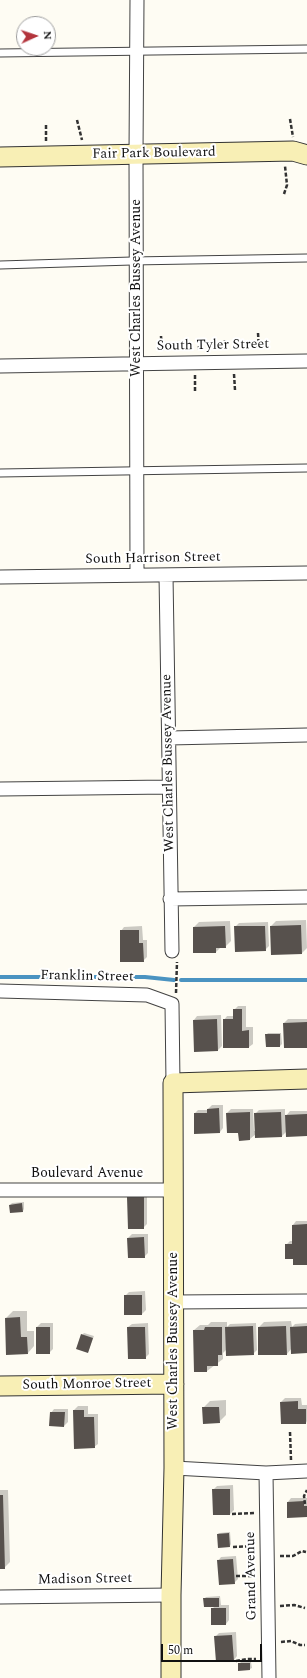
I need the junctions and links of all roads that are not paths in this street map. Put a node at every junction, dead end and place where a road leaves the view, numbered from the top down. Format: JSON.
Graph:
{"nodes":[{"id":1,"x":137,"y":0,"type":"edge"},
{"id":2,"x":307,"y":49,"type":"edge"},
{"id":3,"x":137,"y":52,"type":"junction"},
{"id":4,"x":0,"y":53,"type":"edge"},
{"id":5,"x":136,"y":154,"type":"junction"},
{"id":6,"x":307,"y":155,"type":"edge"},
{"id":7,"x":0,"y":156,"type":"edge"},
{"id":8,"x":307,"y":258,"type":"edge"},
{"id":9,"x":137,"y":262,"type":"junction"},
{"id":10,"x":0,"y":265,"type":"edge"},
{"id":11,"x":307,"y":361,"type":"edge"},
{"id":12,"x":137,"y":364,"type":"junction"},
{"id":13,"x":0,"y":366,"type":"edge"},
{"id":14,"x":307,"y":468,"type":"edge"},
{"id":15,"x":137,"y":471,"type":"junction"},
{"id":16,"x":0,"y":473,"type":"edge"},
{"id":17,"x":307,"y":573,"type":"edge"},
{"id":18,"x":137,"y":575,"type":"junction"},
{"id":19,"x":166,"y":575,"type":"junction"},
{"id":20,"x":0,"y":577,"type":"edge"},
{"id":21,"x":307,"y":735,"type":"edge"},
{"id":22,"x":168,"y":738,"type":"junction"},
{"id":23,"x":169,"y":787,"type":"junction"},
{"id":24,"x":0,"y":789,"type":"edge"},
{"id":25,"x":307,"y":897,"type":"edge"},
{"id":26,"x":170,"y":899,"type":"junction"},
{"id":27,"x":172,"y":951,"type":"dead end"},
{"id":28,"x":0,"y":991,"type":"edge"},
{"id":29,"x":172,"y":1004,"type":"joint"},
{"id":30,"x":307,"y":1079,"type":"edge"},
{"id":31,"x":173,"y":1083,"type":"junction"},
{"id":32,"x":0,"y":1190,"type":"edge"},
{"id":33,"x":174,"y":1190,"type":"junction"},
{"id":34,"x":174,"y":1302,"type":"junction"},
{"id":35,"x":307,"y":1302,"type":"edge"},
{"id":36,"x":174,"y":1384,"type":"junction"},
{"id":37,"x":0,"y":1386,"type":"edge"},
{"id":38,"x":174,"y":1468,"type":"junction"},
{"id":39,"x":307,"y":1471,"type":"edge"},
{"id":40,"x":266,"y":1473,"type":"junction"},
{"id":41,"x":171,"y":1595,"type":"junction"},
{"id":42,"x":0,"y":1597,"type":"edge"},
{"id":43,"x":171,"y":1678,"type":"edge"},
{"id":44,"x":268,"y":1678,"type":"edge"}],
"edges":[{"from":1,"to":3,"type":"street","name":"West Charles Bussey Avenue"},
{"from":2,"to":3,"type":"lane"},
{"from":3,"to":4,"type":"lane"},
{"from":3,"to":5,"type":"street","name":"West Charles Bussey Avenue"},
{"from":5,"to":6,"type":"street","name":"Fair Park Boulevard"},
{"from":5,"to":7,"type":"street","name":"Fair Park Boulevard"},
{"from":5,"to":9,"type":"street","name":"West Charles Bussey Avenue"},
{"from":8,"to":9,"type":"lane"},
{"from":9,"to":10,"type":"lane"},
{"from":9,"to":12,"type":"street","name":"West Charles Bussey Avenue"},
{"from":11,"to":12,"type":"street","name":"South Tyler Street"},
{"from":12,"to":13,"type":"street","name":"South Tyler Street"},
{"from":12,"to":15,"type":"street","name":"West Charles Bussey Avenue"},
{"from":14,"to":15,"type":"lane"},
{"from":15,"to":16,"type":"lane"},
{"from":15,"to":18,"type":"street","name":"West Charles Bussey Avenue"},
{"from":17,"to":19,"type":"street","name":"South Harrison Street"},
{"from":18,"to":19,"type":"street","name":"South Harrison Street"},
{"from":18,"to":20,"type":"street","name":"South Harrison Street"},
{"from":19,"to":22,"type":"street","name":"West Charles Bussey Avenue"},
{"from":21,"to":22,"type":"street"},
{"from":22,"to":23,"type":"street","name":"West Charles Bussey Avenue"},
{"from":23,"to":24,"type":"street"},
{"from":23,"to":26,"type":"street","name":"West Charles Bussey Avenue"},
{"from":25,"to":26,"type":"street"},
{"from":26,"to":27,"type":"street","name":"West Charles Bussey Avenue"},
{"from":28,"to":29,"type":"street","name":"Franklin Street"},
{"from":29,"to":31,"type":"street","name":"West Charles Bussey Avenue"},
{"from":30,"to":31,"type":"street"},
{"from":31,"to":33,"type":"street","name":"West Charles Bussey Avenue"},
{"from":32,"to":33,"type":"street","name":"Boulevard Avenue"},
{"from":33,"to":34,"type":"street","name":"West Charles Bussey Avenue"},
{"from":34,"to":35,"type":"street"},
{"from":34,"to":36,"type":"street","name":"West Charles Bussey Avenue"},
{"from":36,"to":37,"type":"street","name":"South Monroe Street"},
{"from":36,"to":38,"type":"street","name":"West Charles Bussey Avenue"},
{"from":38,"to":40,"type":"street"},
{"from":38,"to":41,"type":"street","name":"West Charles Bussey Avenue"},
{"from":39,"to":40,"type":"street"},
{"from":40,"to":44,"type":"street","name":"Grand Avenue"},
{"from":41,"to":42,"type":"street","name":"Madison Street"},
{"from":41,"to":43,"type":"street","name":"West Charles Bussey Avenue"}]}
